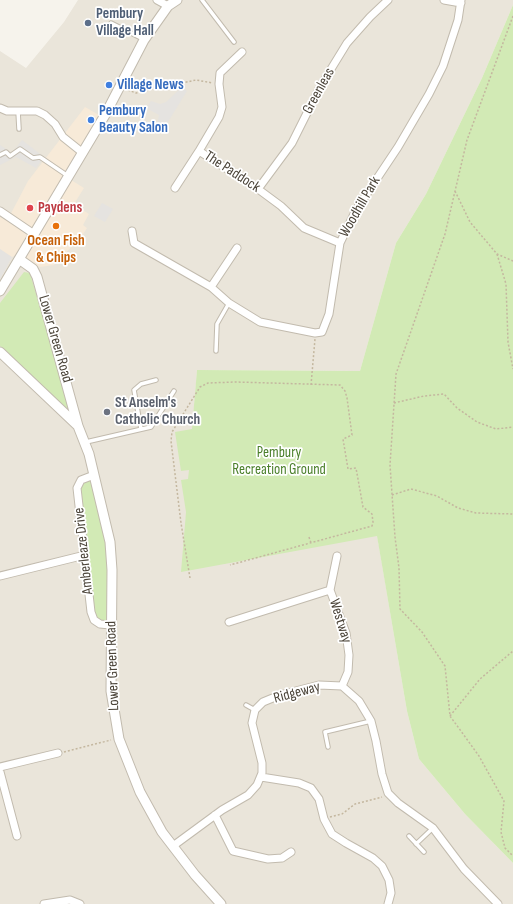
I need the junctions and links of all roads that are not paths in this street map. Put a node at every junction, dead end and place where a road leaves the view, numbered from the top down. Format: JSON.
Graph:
{"nodes":[{"id":1,"x":157,"y":0,"type":"edge"},
{"id":2,"x":177,"y":0,"type":"edge"},
{"id":3,"x":202,"y":0,"type":"edge"},
{"id":4,"x":388,"y":0,"type":"edge"},
{"id":5,"x":444,"y":0,"type":"edge"},
{"id":6,"x":461,"y":2,"type":"edge"},
{"id":7,"x":168,"y":6,"type":"junction"},
{"id":8,"x":111,"y":23,"type":"dead end"},
{"id":9,"x":144,"y":40,"type":"junction"},
{"id":10,"x":234,"y":42,"type":"dead end"},
{"id":11,"x":242,"y":52,"type":"dead end"},
{"id":12,"x":0,"y":108,"type":"edge"},
{"id":13,"x":18,"y":111,"type":"junction"},
{"id":14,"x":18,"y":129,"type":"dead end"},
{"id":15,"x":198,"y":151,"type":"junction"},
{"id":16,"x":83,"y":153,"type":"junction"},
{"id":17,"x":0,"y":155,"type":"edge"},
{"id":18,"x":69,"y":176,"type":"junction"},
{"id":19,"x":175,"y":188,"type":"dead end"},
{"id":20,"x":258,"y":189,"type":"junction"},
{"id":21,"x":0,"y":212,"type":"edge"},
{"id":22,"x":132,"y":231,"type":"dead end"},
{"id":23,"x":34,"y":234,"type":"junction"},
{"id":24,"x":340,"y":243,"type":"junction"},
{"id":25,"x":236,"y":248,"type":"dead end"},
{"id":26,"x":20,"y":259,"type":"junction"},
{"id":27,"x":211,"y":287,"type":"junction"},
{"id":28,"x":0,"y":291,"type":"edge"},
{"id":29,"x":229,"y":303,"type":"junction"},
{"id":30,"x":216,"y":351,"type":"dead end"},
{"id":31,"x":0,"y":352,"type":"edge"},
{"id":32,"x":156,"y":380,"type":"dead end"},
{"id":33,"x":174,"y":391,"type":"dead end"},
{"id":34,"x":78,"y":426,"type":"junction"},
{"id":35,"x":141,"y":429,"type":"junction"},
{"id":36,"x":86,"y":442,"type":"junction"},
{"id":37,"x":94,"y":475,"type":"junction"},
{"id":38,"x":85,"y":555,"type":"junction"},
{"id":39,"x":337,"y":556,"type":"dead end"},
{"id":40,"x":0,"y":576,"type":"edge"},
{"id":41,"x":330,"y":590,"type":"junction"},
{"id":42,"x":229,"y":622,"type":"dead end"},
{"id":43,"x":110,"y":625,"type":"junction"},
{"id":44,"x":342,"y":686,"type":"junction"},
{"id":45,"x":246,"y":705,"type":"dead end"},
{"id":46,"x":255,"y":710,"type":"junction"},
{"id":47,"x":371,"y":721,"type":"junction"},
{"id":48,"x":328,"y":747,"type":"dead end"},
{"id":49,"x":58,"y":753,"type":"road end"},
{"id":50,"x":0,"y":768,"type":"edge"},
{"id":51,"x":0,"y":772,"type":"edge"},
{"id":52,"x":261,"y":777,"type":"junction"},
{"id":53,"x":215,"y":816,"type":"junction"},
{"id":54,"x":433,"y":828,"type":"junction"},
{"id":55,"x":17,"y":836,"type":"dead end"},
{"id":56,"x":409,"y":836,"type":"dead end"},
{"id":57,"x":416,"y":844,"type":"junction"},
{"id":58,"x":173,"y":846,"type":"junction"},
{"id":59,"x":291,"y":852,"type":"dead end"},
{"id":60,"x":424,"y":852,"type":"dead end"},
{"id":61,"x":44,"y":904,"type":"edge"},
{"id":62,"x":80,"y":904,"type":"edge"},
{"id":63,"x":221,"y":904,"type":"edge"},
{"id":64,"x":388,"y":904,"type":"edge"},
{"id":65,"x":498,"y":904,"type":"edge"}],
"edges":[{"from":1,"to":7,"type":"street"},
{"from":2,"to":7,"type":"street"},
{"from":3,"to":10,"type":"lane"},
{"from":4,"to":20,"type":"street","name":"Greenleas"},
{"from":5,"to":6,"type":"street"},
{"from":6,"to":24,"type":"street","name":"Woodhill Park"},
{"from":7,"to":9,"type":"street"},
{"from":8,"to":9,"type":"lane"},
{"from":9,"to":16,"type":"street"},
{"from":11,"to":15,"type":"street","name":"The Paddock"},
{"from":12,"to":13,"type":"street"},
{"from":13,"to":14,"type":"lane"},
{"from":13,"to":16,"type":"street"},
{"from":15,"to":19,"type":"street"},
{"from":15,"to":20,"type":"street","name":"The Paddock"},
{"from":16,"to":18,"type":"street"},
{"from":17,"to":18,"type":"lane"},
{"from":18,"to":23,"type":"street"},
{"from":20,"to":24,"type":"street","name":"The Paddock"},
{"from":21,"to":23,"type":"street"},
{"from":22,"to":27,"type":"street"},
{"from":23,"to":26,"type":"street"},
{"from":24,"to":29,"type":"street","name":"Woodhill Park"},
{"from":25,"to":27,"type":"street"},
{"from":26,"to":28,"type":"street"},
{"from":26,"to":34,"type":"street","name":"Lower Green Road"},
{"from":27,"to":29,"type":"street"},
{"from":29,"to":30,"type":"lane"},
{"from":31,"to":34,"type":"street","name":"Lower Green Road"},
{"from":32,"to":35,"type":"lane"},
{"from":33,"to":35,"type":"lane"},
{"from":34,"to":36,"type":"street","name":"Lower Green Road"},
{"from":35,"to":36,"type":"lane"},
{"from":36,"to":37,"type":"street","name":"Lower Green Road"},
{"from":37,"to":38,"type":"street","name":"Amberleaze Drive"},
{"from":37,"to":43,"type":"street","name":"Lower Green Road"},
{"from":38,"to":40,"type":"street"},
{"from":38,"to":43,"type":"street","name":"Amberleaze Drive"},
{"from":39,"to":41,"type":"street","name":"Westway"},
{"from":41,"to":42,"type":"street"},
{"from":41,"to":44,"type":"street","name":"Westway"},
{"from":43,"to":58,"type":"street","name":"Lower Green Road"},
{"from":44,"to":46,"type":"street","name":"Ridgeway"},
{"from":44,"to":47,"type":"street","name":"Ridgeway"},
{"from":45,"to":46,"type":"lane"},
{"from":46,"to":52,"type":"street","name":"Ridgeway"},
{"from":47,"to":48,"type":"lane"},
{"from":47,"to":54,"type":"street","name":"Ridgeway"},
{"from":49,"to":50,"type":"street"},
{"from":51,"to":55,"type":"street"},
{"from":52,"to":53,"type":"street"},
{"from":52,"to":64,"type":"street"},
{"from":53,"to":58,"type":"street"},
{"from":53,"to":59,"type":"street"},
{"from":54,"to":57,"type":"lane"},
{"from":54,"to":65,"type":"street"},
{"from":56,"to":57,"type":"lane"},
{"from":57,"to":60,"type":"lane"},
{"from":58,"to":63,"type":"street","name":"Lower Green Road"},
{"from":61,"to":62,"type":"street"}]}
